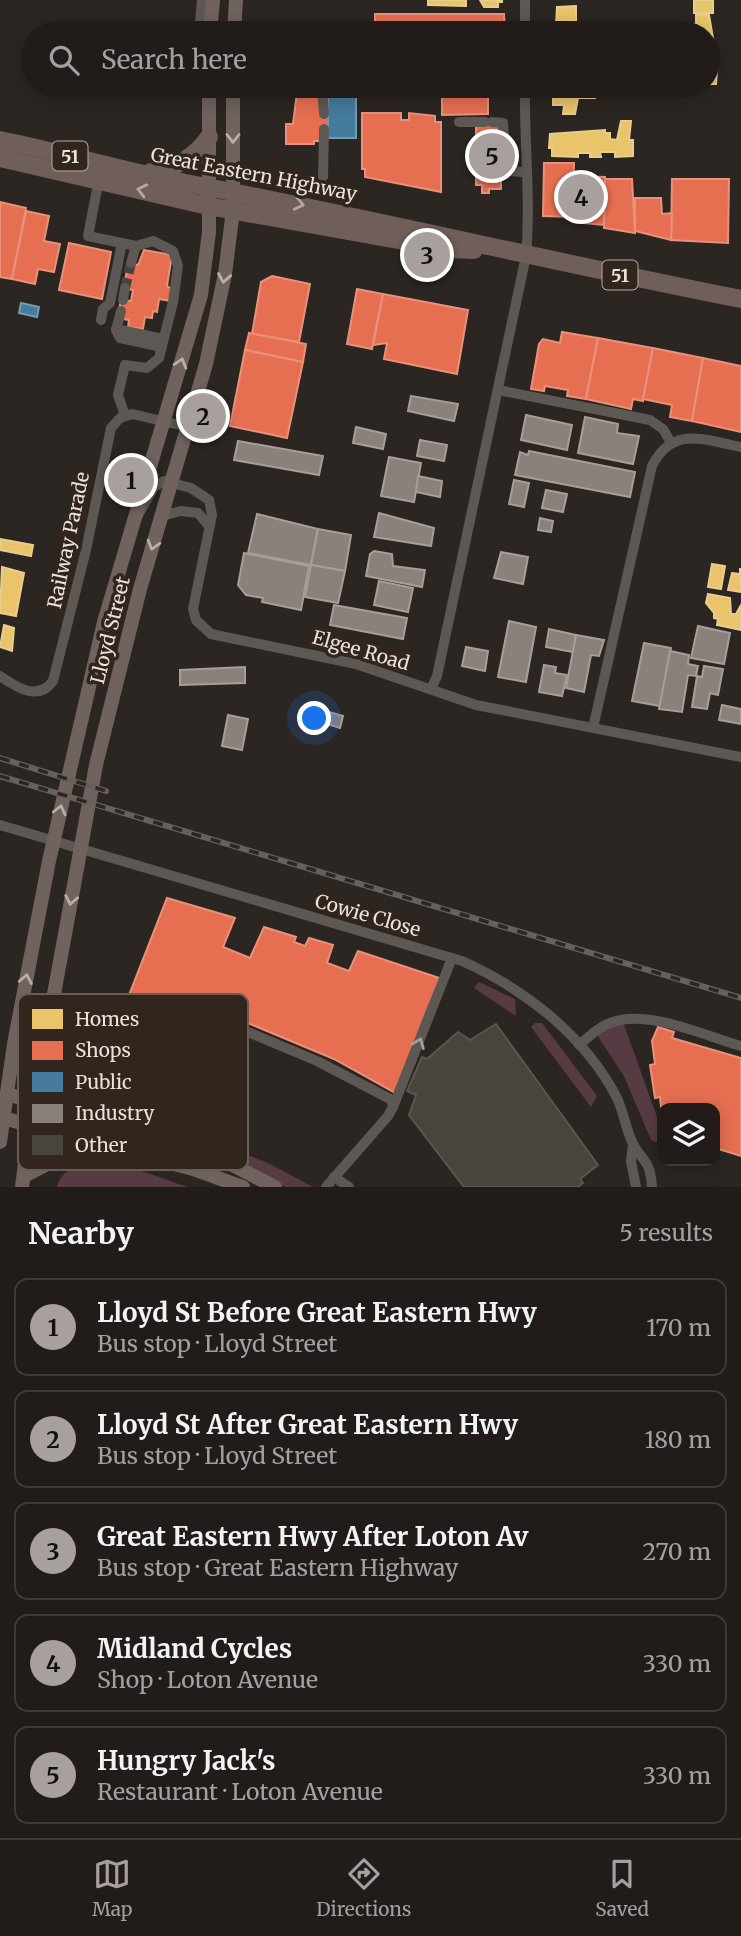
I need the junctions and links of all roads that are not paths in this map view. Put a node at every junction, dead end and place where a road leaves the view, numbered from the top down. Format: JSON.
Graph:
{"nodes":[{"id":1,"x":202,"y":0,"type":"edge"},
{"id":2,"x":213,"y":0,"type":"edge"},
{"id":3,"x":236,"y":0,"type":"edge"},
{"id":4,"x":525,"y":0,"type":"edge"},
{"id":5,"x":200,"y":21,"type":"edge"},
{"id":6,"x":211,"y":21,"type":"edge"},
{"id":7,"x":235,"y":21,"type":"edge"},
{"id":8,"x":525,"y":21,"type":"edge"},
{"id":9,"x":209,"y":98,"type":"edge"},
{"id":10,"x":233,"y":98,"type":"edge"},
{"id":11,"x":323,"y":98,"type":"edge"},
{"id":12,"x":524,"y":98,"type":"edge"},
{"id":13,"x":324,"y":114,"type":"dead end"},
{"id":14,"x":459,"y":122,"type":"dead end"},
{"id":15,"x":324,"y":129,"type":"dead end"},
{"id":16,"x":209,"y":138,"type":"junction"},
{"id":17,"x":1,"y":153,"type":"edge"},
{"id":18,"x":524,"y":172,"type":"junction"},
{"id":19,"x":141,"y":173,"type":"junction"},
{"id":20,"x":323,"y":177,"type":"dead end"},
{"id":21,"x":99,"y":180,"type":"junction"},
{"id":22,"x":208,"y":186,"type":"junction"},
{"id":23,"x":233,"y":190,"type":"junction"},
{"id":24,"x":208,"y":206,"type":"junction"},
{"id":25,"x":233,"y":210,"type":"junction"},
{"id":26,"x":122,"y":243,"type":"junction"},
{"id":27,"x":136,"y":246,"type":"junction"},
{"id":28,"x":499,"y":250,"type":"junction"},
{"id":29,"x":526,"y":256,"type":"junction"},
{"id":30,"x":131,"y":263,"type":"tunnel mouth"},
{"id":31,"x":741,"y":299,"type":"edge"},
{"id":32,"x":123,"y":300,"type":"tunnel mouth"},
{"id":33,"x":100,"y":320,"type":"dead end"},
{"id":34,"x":163,"y":343,"type":"junction"},
{"id":35,"x":498,"y":390,"type":"junction"},
{"id":36,"x":125,"y":416,"type":"junction"},
{"id":37,"x":163,"y":420,"type":"junction"},
{"id":38,"x":188,"y":427,"type":"junction"},
{"id":39,"x":670,"y":441,"type":"junction"},
{"id":40,"x":741,"y":447,"type":"edge"},
{"id":41,"x":172,"y":483,"type":"junction"},
{"id":42,"x":162,"y":516,"type":"junction"},
{"id":43,"x":133,"y":523,"type":"junction"},
{"id":44,"x":209,"y":526,"type":"junction"},
{"id":45,"x":0,"y":676,"type":"edge"},
{"id":46,"x":431,"y":689,"type":"junction"},
{"id":47,"x":593,"y":728,"type":"junction"},
{"id":48,"x":741,"y":757,"type":"edge"},
{"id":49,"x":0,"y":824,"type":"edge"},
{"id":50,"x":64,"y":934,"type":"junction"},
{"id":51,"x":452,"y":958,"type":"junction"},
{"id":52,"x":24,"y":994,"type":"edge"},
{"id":53,"x":53,"y":994,"type":"edge"},
{"id":54,"x":60,"y":994,"type":"edge"},
{"id":55,"x":18,"y":1024,"type":"edge"},
{"id":56,"x":248,"y":1032,"type":"edge"},
{"id":57,"x":14,"y":1044,"type":"junction"},
{"id":58,"x":579,"y":1045,"type":"junction"},
{"id":59,"x":741,"y":1046,"type":"edge"},
{"id":60,"x":0,"y":1060,"type":"edge"},
{"id":61,"x":3,"y":1094,"type":"edge"},
{"id":62,"x":393,"y":1107,"type":"junction"},
{"id":63,"x":2,"y":1117,"type":"edge"},
{"id":64,"x":0,"y":1142,"type":"edge"},
{"id":65,"x":634,"y":1145,"type":"junction"},
{"id":66,"x":40,"y":1170,"type":"edge"},
{"id":67,"x":195,"y":1170,"type":"edge"},
{"id":68,"x":243,"y":1170,"type":"edge"},
{"id":69,"x":334,"y":1177,"type":"junction"},
{"id":70,"x":23,"y":1182,"type":"edge"},
{"id":71,"x":243,"y":1187,"type":"edge"},
{"id":72,"x":275,"y":1187,"type":"edge"},
{"id":73,"x":326,"y":1187,"type":"edge"},
{"id":74,"x":349,"y":1187,"type":"edge"},
{"id":75,"x":636,"y":1187,"type":"edge"},
{"id":76,"x":652,"y":1187,"type":"edge"}],
"edges":[{"from":1,"to":5,"type":"street"},
{"from":2,"to":6,"type":"main road"},
{"from":3,"to":7,"type":"main road"},
{"from":4,"to":8,"type":"street"},
{"from":9,"to":16,"type":"main road","name":"Lloyd Street"},
{"from":10,"to":23,"type":"main road","name":"Lloyd Street","one_way":true},
{"from":11,"to":13,"type":"street"},
{"from":12,"to":18,"type":"street"},
{"from":14,"to":18,"type":"street"},
{"from":15,"to":20,"type":"street"},
{"from":16,"to":19,"type":"highway"},
{"from":16,"to":22,"type":"main road","name":"Lloyd Street"},
{"from":17,"to":19,"type":"highway","name":"Great Eastern Highway","number":"51"},
{"from":17,"to":21,"type":"highway","name":"Great Eastern Highway","number":"51"},
{"from":18,"to":29,"type":"street"},
{"from":19,"to":22,"type":"highway","name":"Great Eastern Highway","number":"51"},
{"from":24,"to":21,"type":"highway","name":"Great Eastern Highway","number":"51","one_way":true},
{"from":21,"to":26,"type":"street"},
{"from":22,"to":23,"type":"highway","name":"Great Eastern Highway","number":"51"},
{"from":22,"to":24,"type":"main road","name":"Lloyd Street"},
{"from":23,"to":25,"type":"main road","name":"Lloyd Street"},
{"from":23,"to":28,"type":"highway","name":"Great Eastern Highway","number":"51","one_way":true},
{"from":24,"to":25,"type":"highway","name":"Great Eastern Highway","number":"51"},
{"from":37,"to":24,"type":"main road","name":"Lloyd Street","one_way":true},
{"from":25,"to":28,"type":"highway","name":"Great Eastern Highway","number":"51"},
{"from":25,"to":38,"type":"main road","name":"Lloyd Street","one_way":true},
{"from":26,"to":27,"type":"street"},
{"from":26,"to":33,"type":"street"},
{"from":27,"to":30,"type":"street"},
{"from":27,"to":34,"type":"street"},
{"from":28,"to":29,"type":"highway","name":"Great Eastern Highway","number":"51"},
{"from":29,"to":31,"type":"highway","name":"Great Eastern Highway","number":"51"},
{"from":29,"to":35,"type":"street"},
{"from":32,"to":34,"type":"street"},
{"from":34,"to":36,"type":"street"},
{"from":35,"to":39,"type":"street"},
{"from":35,"to":46,"type":"street"},
{"from":36,"to":37,"type":"street"},
{"from":36,"to":45,"type":"street","name":"Railway Parade"},
{"from":37,"to":38,"type":"street"},
{"from":37,"to":43,"type":"main road","name":"Lloyd Street"},
{"from":38,"to":41,"type":"main road","name":"Lloyd Street"},
{"from":39,"to":40,"type":"street"},
{"from":39,"to":47,"type":"street"},
{"from":41,"to":42,"type":"main road","name":"Lloyd Street"},
{"from":41,"to":43,"type":"street"},
{"from":41,"to":44,"type":"street","name":"Elgee Road"},
{"from":42,"to":44,"type":"street"},
{"from":42,"to":50,"type":"main road","name":"Lloyd Street","one_way":true},
{"from":52,"to":43,"type":"main road","name":"Lloyd Street","one_way":true},
{"from":44,"to":46,"type":"street","name":"Elgee Road"},
{"from":46,"to":47,"type":"street","name":"Elgee Road"},
{"from":47,"to":48,"type":"street","name":"Elgee Road"},
{"from":49,"to":51,"type":"street","name":"Cowie Close"},
{"from":50,"to":53,"type":"main road","name":"Lloyd Street"},
{"from":50,"to":54,"type":"main road"},
{"from":51,"to":58,"type":"street","name":"Cowie Close"},
{"from":62,"to":51,"type":"street","one_way":true},
{"from":57,"to":55,"type":"main road","name":"Lloyd Street","one_way":true},
{"from":56,"to":62,"type":"street"},
{"from":57,"to":60,"type":"main road"},
{"from":57,"to":61,"type":"main road","name":"Lloyd Street"},
{"from":58,"to":59,"type":"street"},
{"from":58,"to":65,"type":"street","name":"Cowie Close"},
{"from":61,"to":63,"type":"main road","name":"Lloyd Street"},
{"from":62,"to":69,"type":"street"},
{"from":63,"to":64,"type":"main road","name":"Lloyd Street"},
{"from":65,"to":75,"type":"street","name":"Cowie Close"},
{"from":65,"to":76,"type":"street","name":"Cowie Close"},
{"from":66,"to":70,"type":"main road"},
{"from":67,"to":71,"type":"main road"},
{"from":68,"to":72,"type":"main road"},
{"from":69,"to":73,"type":"street"},
{"from":69,"to":74,"type":"street"}]}
